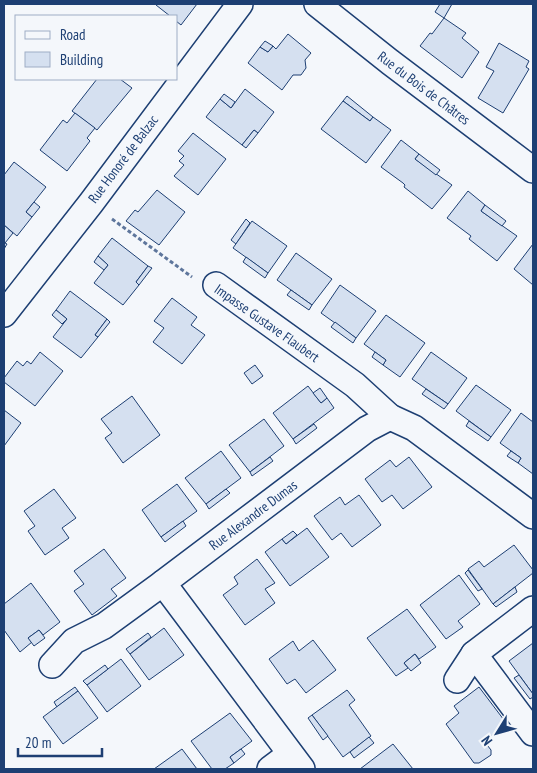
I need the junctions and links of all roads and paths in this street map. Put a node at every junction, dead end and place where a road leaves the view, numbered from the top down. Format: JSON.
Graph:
{"nodes":[{"id":1,"x":240,"y":4,"type":"edge"},
{"id":2,"x":317,"y":4,"type":"edge"},
{"id":3,"x":533,"y":170,"type":"edge"},
{"id":4,"x":90,"y":203,"type":"junction"},
{"id":5,"x":216,"y":285,"type":"joint"},
{"id":6,"x":4,"y":314,"type":"edge"},
{"id":7,"x":390,"y":417,"type":"junction"},
{"id":8,"x":533,"y":516,"type":"edge"},
{"id":9,"x":164,"y":583,"type":"junction"},
{"id":10,"x":533,"y":609,"type":"edge"},
{"id":11,"x":474,"y":654,"type":"junction"},
{"id":12,"x":52,"y":665,"type":"dead end"},
{"id":13,"x":457,"y":680,"type":"dead end"},
{"id":14,"x":533,"y":733,"type":"edge"},
{"id":15,"x":296,"y":762,"type":"edge"},
{"id":16,"x":270,"y":769,"type":"edge"}],
"edges":[{"from":1,"to":4,"type":"street","name":"Rue Honoré de Balzac"},
{"from":2,"to":3,"type":"street","name":"Rue du Bois de Châtres"},
{"from":4,"to":5,"type":"path","name":"Impasse Gustave Flaubert"},
{"from":4,"to":6,"type":"street","name":"Rue Honoré de Balzac"},
{"from":5,"to":7,"type":"street","name":"Impasse Gustave Flaubert"},
{"from":7,"to":8,"type":"street"},
{"from":7,"to":9,"type":"street","name":"Rue Alexandre Dumas"},
{"from":9,"to":12,"type":"street","name":"Rue Alexandre Dumas"},
{"from":9,"to":15,"type":"street"},
{"from":10,"to":11,"type":"street"},
{"from":11,"to":13,"type":"street"},
{"from":11,"to":14,"type":"street"},
{"from":15,"to":16,"type":"street"}]}
